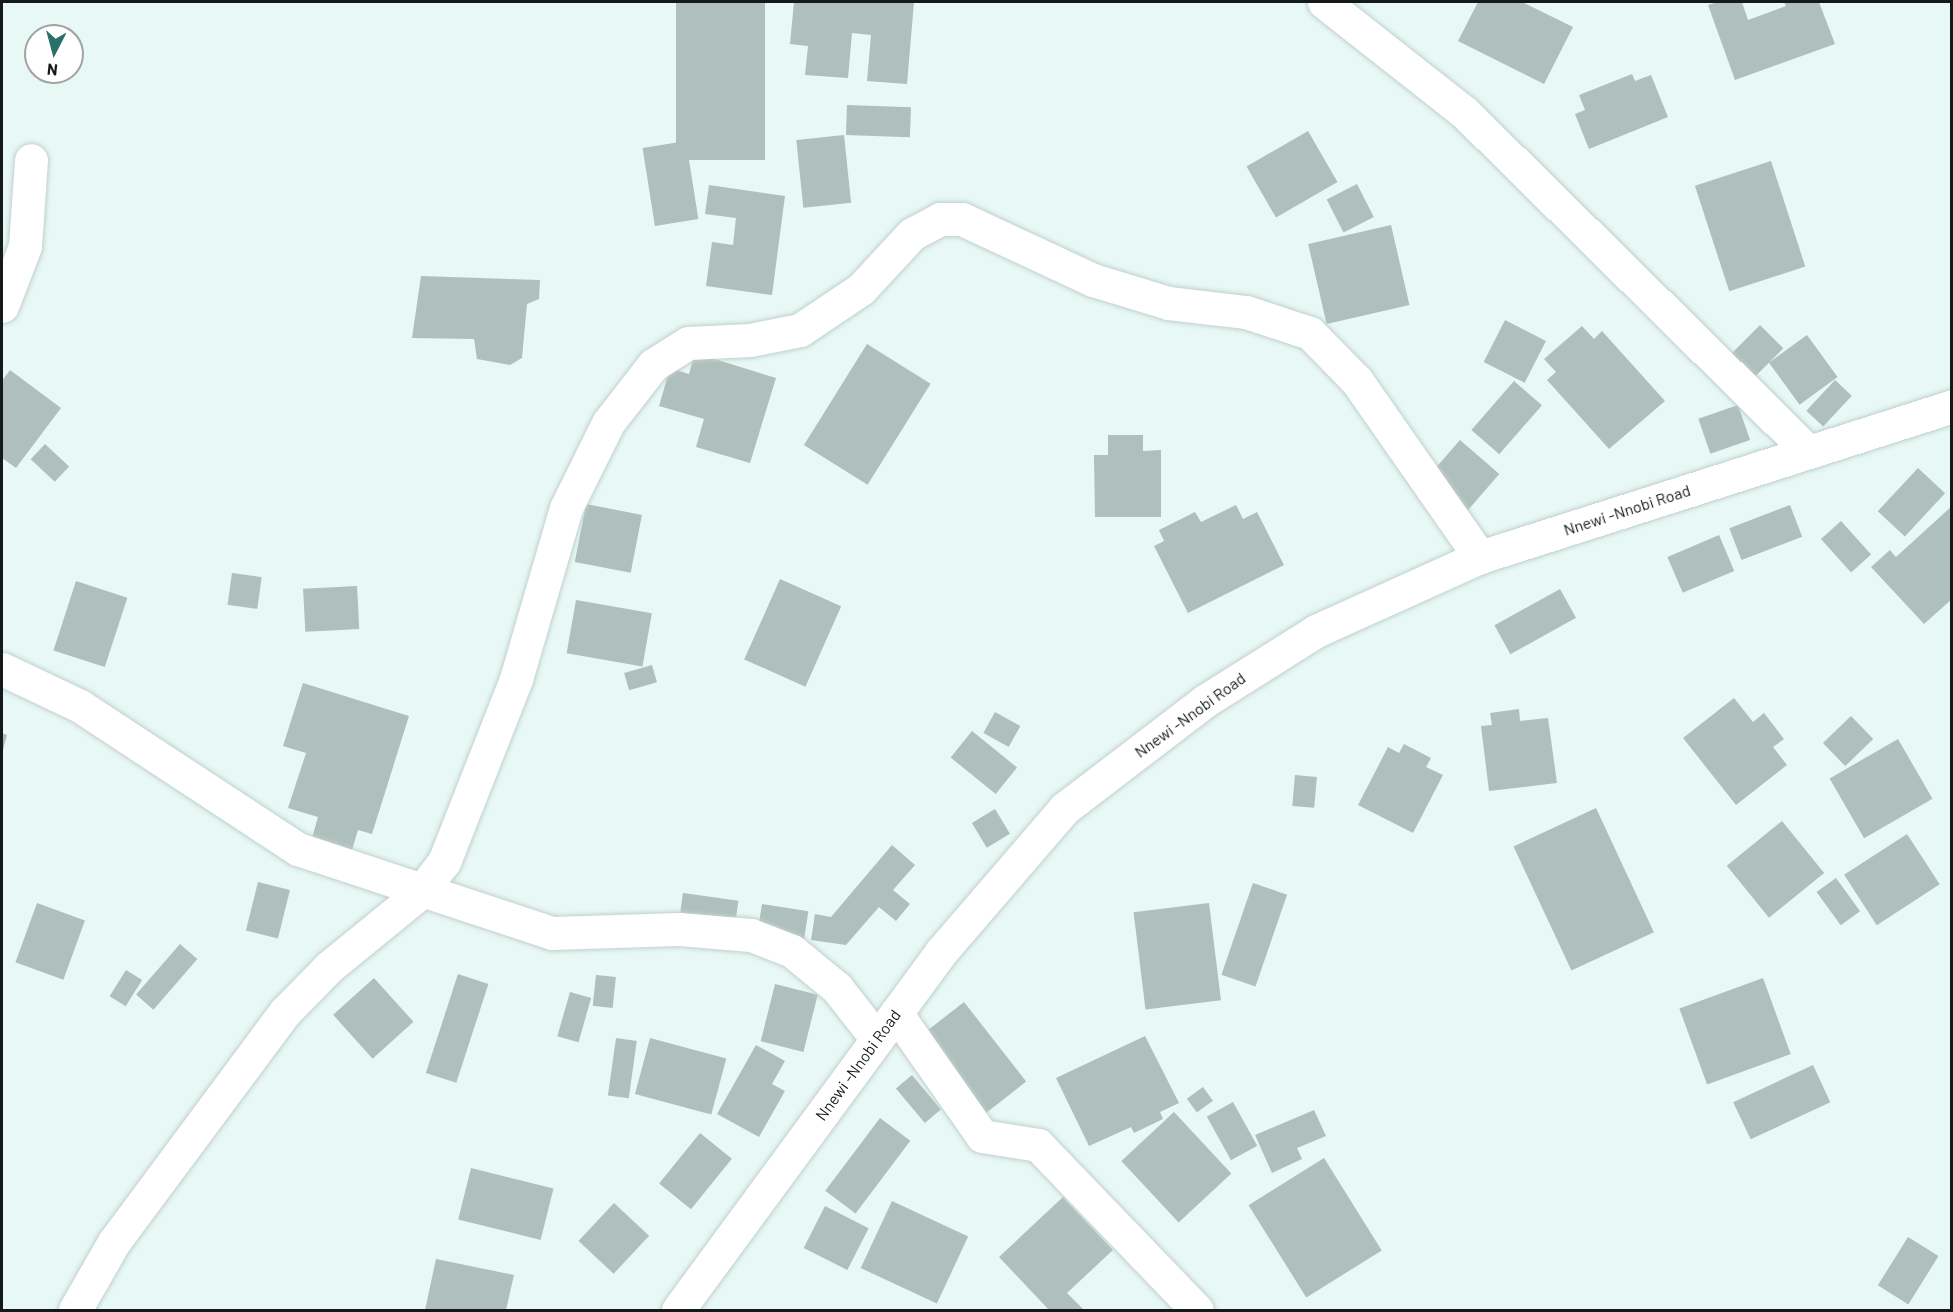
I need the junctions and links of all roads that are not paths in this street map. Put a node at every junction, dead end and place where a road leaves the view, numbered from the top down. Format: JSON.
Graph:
{"nodes":[{"id":1,"x":1324,"y":2,"type":"edge"},
{"id":2,"x":30,"y":160,"type":"dead end"},
{"id":3,"x":2,"y":306,"type":"edge"},
{"id":4,"x":1952,"y":406,"type":"edge"},
{"id":5,"x":1809,"y":452,"type":"junction"},
{"id":6,"x":1480,"y":557,"type":"junction"},
{"id":7,"x":2,"y":669,"type":"edge"},
{"id":8,"x":421,"y":892,"type":"junction"},
{"id":9,"x":896,"y":1013,"type":"junction"},
{"id":10,"x":877,"y":1039,"type":"junction"},
{"id":11,"x":75,"y":1311,"type":"edge"},
{"id":12,"x":678,"y":1311,"type":"edge"},
{"id":13,"x":1197,"y":1311,"type":"edge"}],
"edges":[{"from":1,"to":5,"type":"street"},
{"from":2,"to":3,"type":"street"},
{"from":4,"to":5,"type":"street","name":"Nnewi -Nnobi Road"},
{"from":5,"to":6,"type":"street","name":"Nnewi -Nnobi Road"},
{"from":6,"to":8,"type":"street"},
{"from":6,"to":9,"type":"street","name":"Nnewi -Nnobi Road"},
{"from":7,"to":8,"type":"street"},
{"from":8,"to":10,"type":"street"},
{"from":8,"to":11,"type":"street"},
{"from":9,"to":10,"type":"street","name":"Nnewi -Nnobi Road"},
{"from":9,"to":13,"type":"street"},
{"from":10,"to":12,"type":"street","name":"Nnewi -Nnobi Road"}]}
